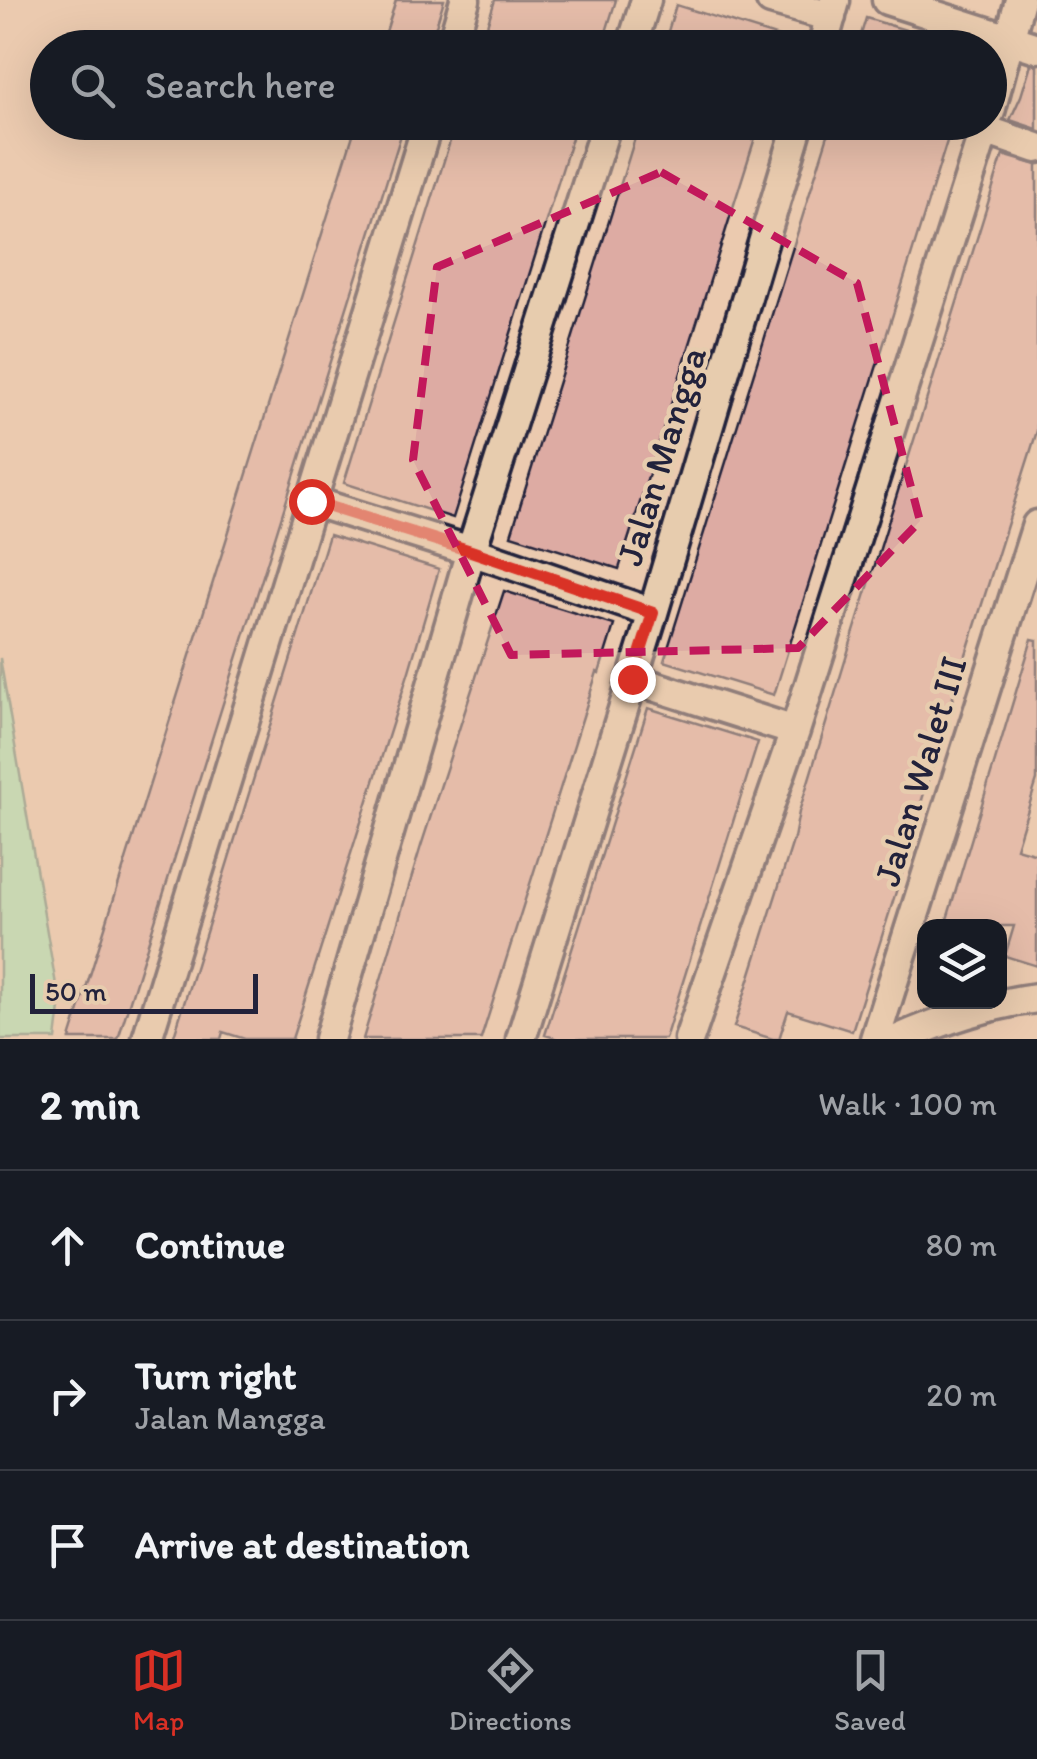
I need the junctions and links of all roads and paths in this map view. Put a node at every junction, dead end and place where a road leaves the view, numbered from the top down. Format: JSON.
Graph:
{"nodes":[{"id":1,"x":466,"y":0,"type":"edge"},
{"id":2,"x":646,"y":0,"type":"edge"},
{"id":3,"x":771,"y":0,"type":"edge"},
{"id":4,"x":887,"y":0,"type":"edge"},
{"id":5,"x":1020,"y":0,"type":"edge"},
{"id":6,"x":833,"y":9,"type":"edge"},
{"id":7,"x":457,"y":30,"type":"edge"},
{"id":8,"x":637,"y":30,"type":"edge"},
{"id":9,"x":980,"y":30,"type":"edge"},
{"id":10,"x":1008,"y":39,"type":"junction"},
{"id":11,"x":1007,"y":43,"type":"edge"},
{"id":12,"x":1037,"y":48,"type":"edge"},
{"id":13,"x":1007,"y":132,"type":"edge"},
{"id":14,"x":422,"y":140,"type":"edge"},
{"id":15,"x":601,"y":140,"type":"edge"},
{"id":16,"x":794,"y":140,"type":"edge"},
{"id":17,"x":981,"y":140,"type":"edge"},
{"id":18,"x":1037,"y":148,"type":"edge"},
{"id":19,"x":311,"y":501,"type":"junction"},
{"id":20,"x":1037,"y":525,"type":"edge"},
{"id":21,"x":471,"y":551,"type":"junction"},
{"id":22,"x":653,"y":613,"type":"junction"},
{"id":23,"x":632,"y":679,"type":"junction"},
{"id":24,"x":794,"y":731,"type":"junction"},
{"id":25,"x":1037,"y":998,"type":"edge"},
{"id":26,"x":147,"y":1039,"type":"edge"},
{"id":27,"x":328,"y":1039,"type":"edge"},
{"id":28,"x":521,"y":1039,"type":"edge"},
{"id":29,"x":689,"y":1039,"type":"edge"},
{"id":30,"x":876,"y":1039,"type":"edge"},
{"id":31,"x":899,"y":1039,"type":"edge"}],
"edges":[{"from":1,"to":7,"type":"street"},
{"from":2,"to":8,"type":"street"},
{"from":3,"to":6,"type":"street"},
{"from":4,"to":9,"type":"street"},
{"from":5,"to":10,"type":"street"},
{"from":10,"to":11,"type":"street"},
{"from":10,"to":12,"type":"street"},
{"from":13,"to":18,"type":"street"},
{"from":14,"to":19,"type":"street"},
{"from":15,"to":21,"type":"street"},
{"from":16,"to":22,"type":"street","name":"Jalan Mangga"},
{"from":17,"to":24,"type":"street"},
{"from":19,"to":21,"type":"street"},
{"from":19,"to":26,"type":"street"},
{"from":20,"to":30,"type":"street","name":"Jalan Walet III"},
{"from":21,"to":22,"type":"street"},
{"from":21,"to":27,"type":"street"},
{"from":22,"to":23,"type":"street","name":"Jalan Mangga"},
{"from":23,"to":24,"type":"street"},
{"from":23,"to":28,"type":"street","name":"Jalan Mangga"},
{"from":24,"to":29,"type":"street"},
{"from":25,"to":31,"type":"street"}]}
